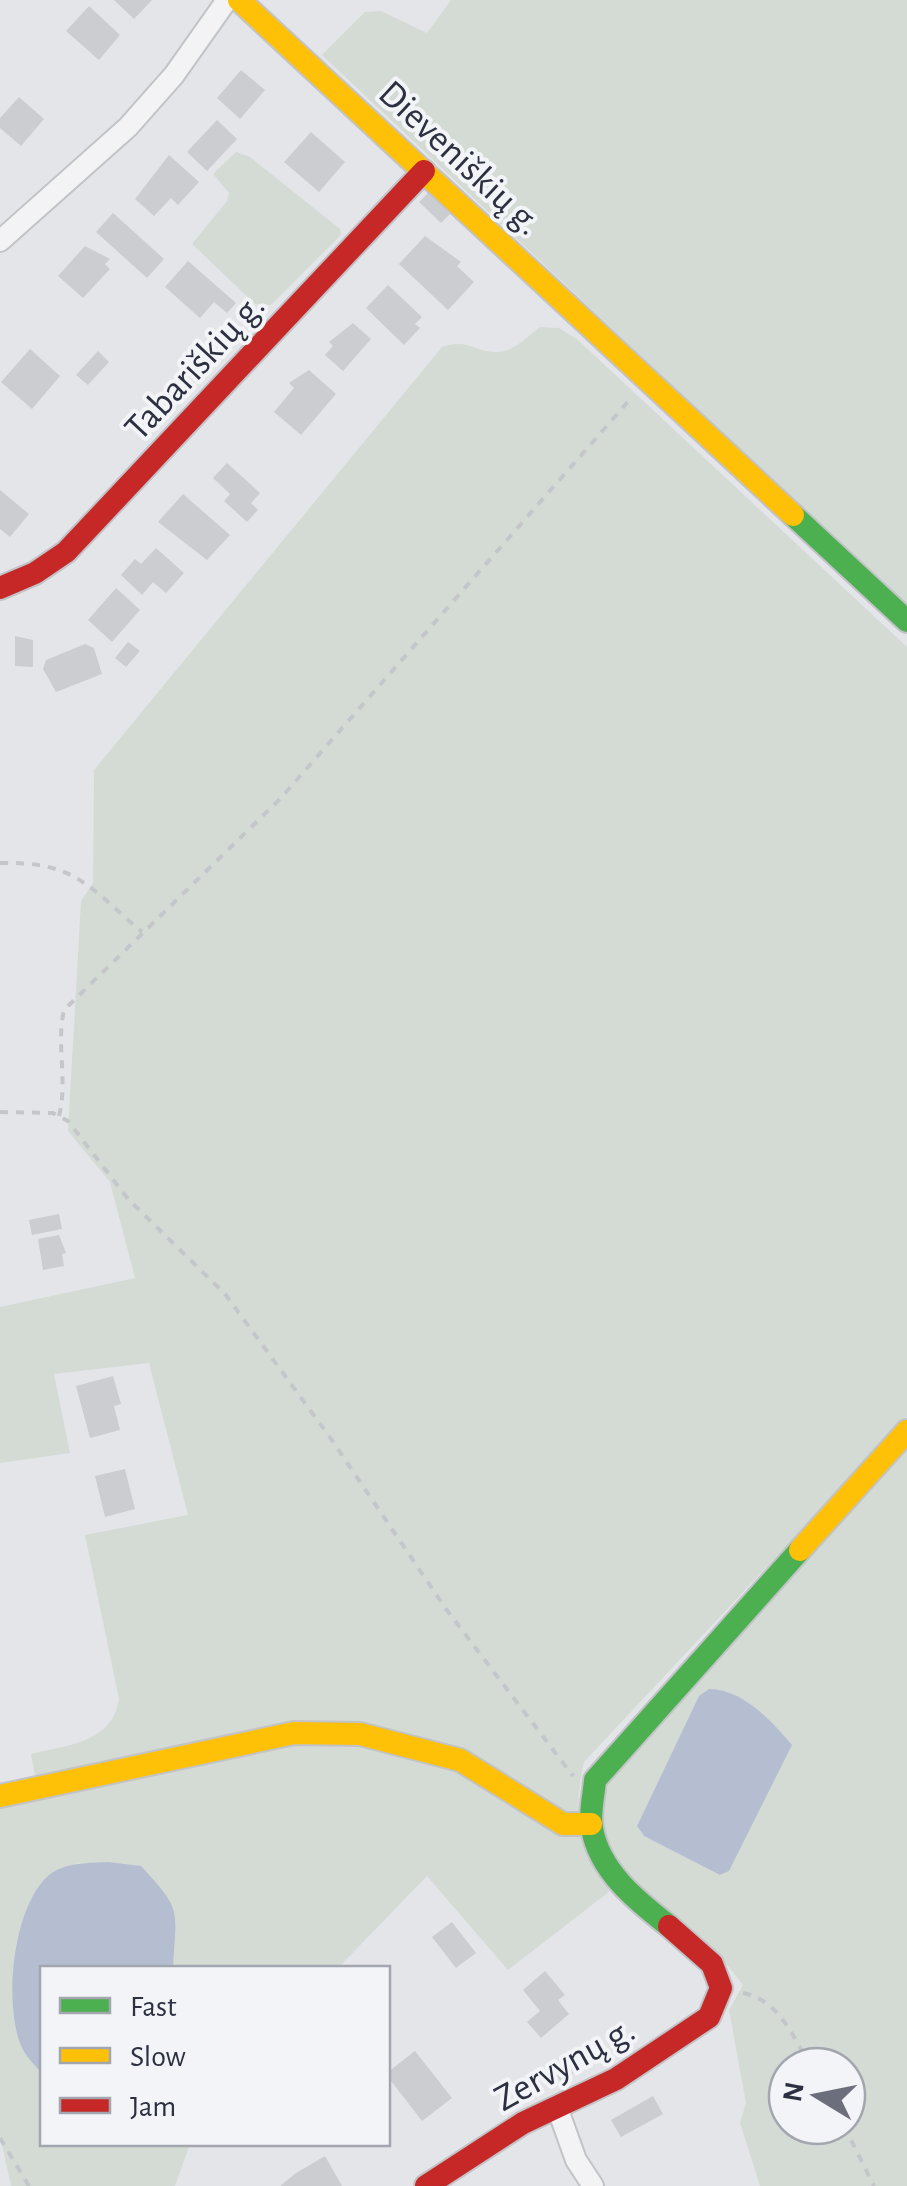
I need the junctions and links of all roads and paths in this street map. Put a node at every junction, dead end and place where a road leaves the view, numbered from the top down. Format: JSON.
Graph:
{"nodes":[{"id":1,"x":226,"y":0,"type":"edge"},
{"id":2,"x":239,"y":0,"type":"edge"},
{"id":3,"x":424,"y":171,"type":"junction"},
{"id":4,"x":0,"y":240,"type":"edge"},
{"id":5,"x":643,"y":371,"type":"junction"},
{"id":6,"x":0,"y":588,"type":"edge"},
{"id":7,"x":907,"y":621,"type":"edge"},
{"id":8,"x":0,"y":863,"type":"edge"},
{"id":9,"x":142,"y":932,"type":"junction"},
{"id":10,"x":0,"y":1112,"type":"edge"},
{"id":11,"x":59,"y":1116,"type":"junction"},
{"id":12,"x":907,"y":1430,"type":"edge"},
{"id":13,"x":594,"y":1787,"type":"junction"},
{"id":14,"x":0,"y":1796,"type":"edge"},
{"id":15,"x":594,"y":1836,"type":"junction"},
{"id":16,"x":723,"y":1989,"type":"junction"},
{"id":17,"x":798,"y":2046,"type":"edge"},
{"id":18,"x":558,"y":2108,"type":"junction"},
{"id":19,"x":0,"y":2138,"type":"edge"},
{"id":20,"x":854,"y":2146,"type":"edge"},
{"id":21,"x":29,"y":2186,"type":"edge"},
{"id":22,"x":426,"y":2186,"type":"edge"},
{"id":23,"x":594,"y":2186,"type":"edge"},
{"id":24,"x":874,"y":2186,"type":"edge"}],
"edges":[{"from":1,"to":4,"type":"street"},
{"from":2,"to":3,"type":"street","name":"Dieveniškių g."},
{"from":3,"to":5,"type":"street","name":"Dieveniškių g."},
{"from":3,"to":6,"type":"street","name":"Tabariškių g."},
{"from":5,"to":7,"type":"street","name":"Dieveniškių g."},
{"from":5,"to":9,"type":"path"},
{"from":8,"to":9,"type":"path"},
{"from":9,"to":11,"type":"path"},
{"from":10,"to":11,"type":"path"},
{"from":11,"to":13,"type":"path"},
{"from":12,"to":13,"type":"street"},
{"from":13,"to":15,"type":"street"},
{"from":14,"to":15,"type":"street"},
{"from":15,"to":16,"type":"street"},
{"from":16,"to":17,"type":"path"},
{"from":16,"to":18,"type":"street","name":"Zervynų g."},
{"from":18,"to":22,"type":"street","name":"Zervynų g."},
{"from":18,"to":23,"type":"street"},
{"from":19,"to":21,"type":"path"},
{"from":20,"to":24,"type":"path"}]}
